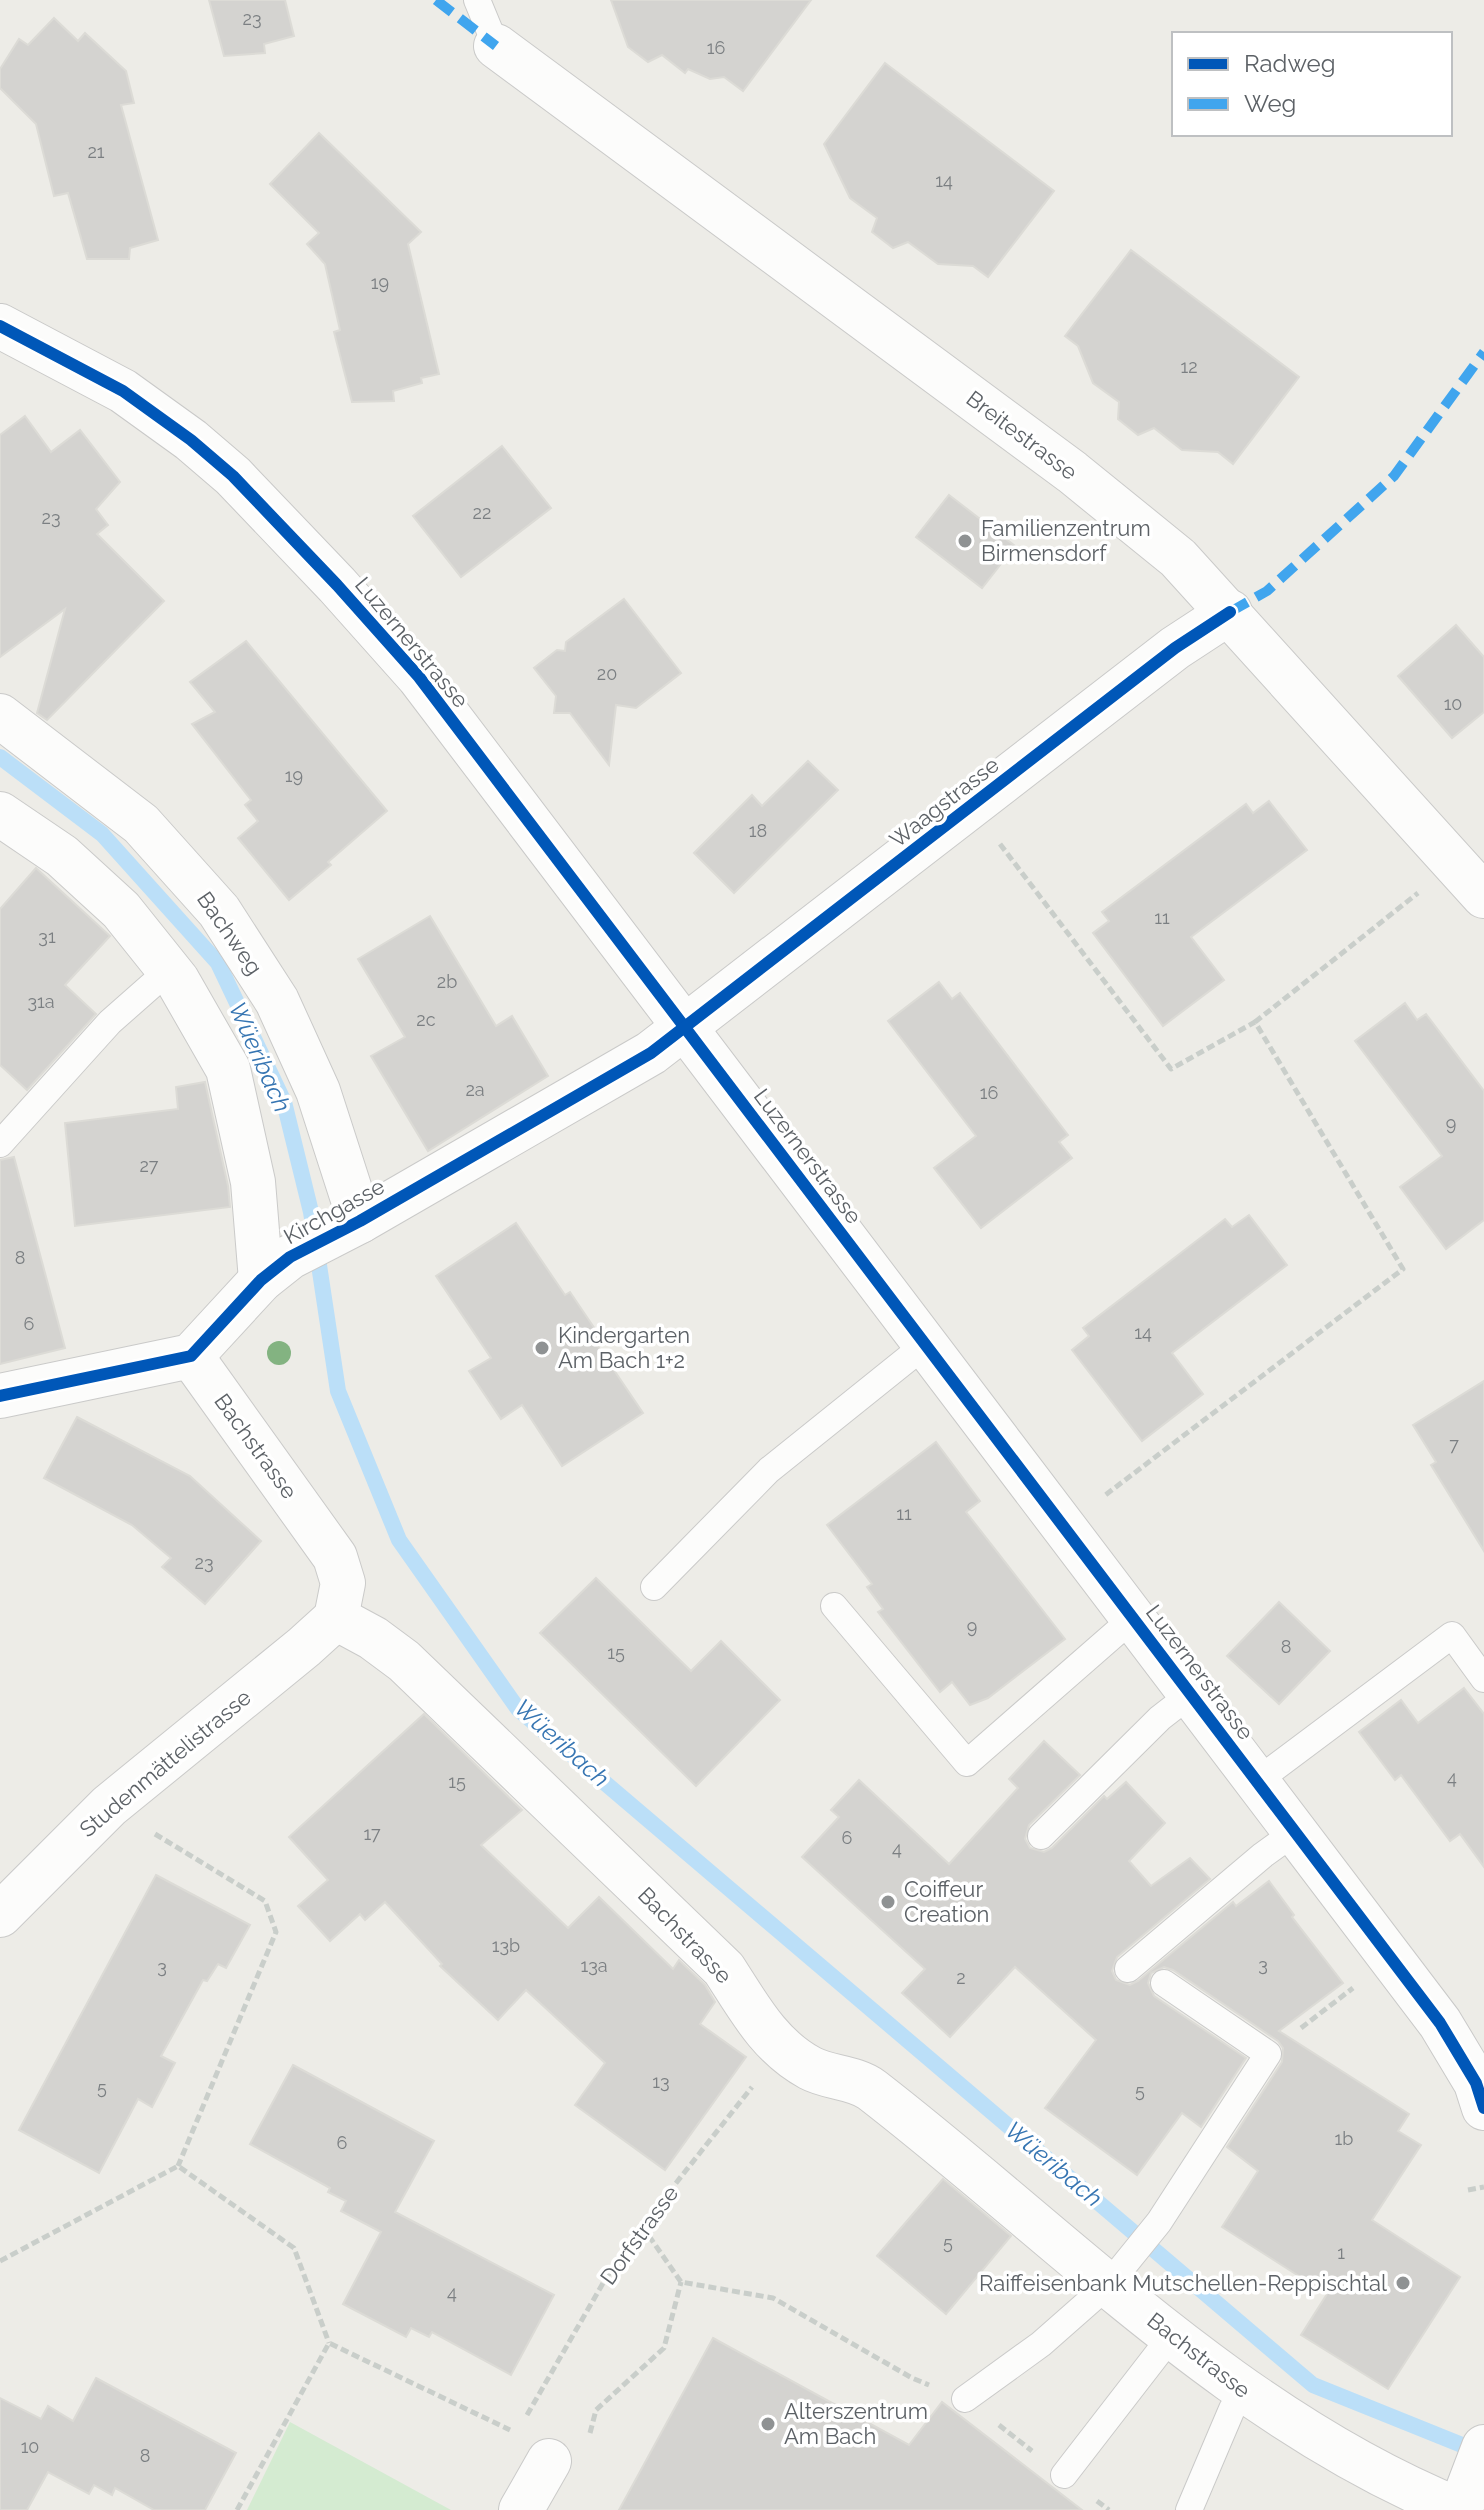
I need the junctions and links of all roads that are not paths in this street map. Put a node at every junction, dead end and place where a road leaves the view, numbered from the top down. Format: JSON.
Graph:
{"nodes":[{"id":1,"x":477,"y":0,"type":"edge"},
{"id":2,"x":496,"y":46,"type":"joint"},
{"id":3,"x":0,"y":326,"type":"edge"},
{"id":4,"x":1230,"y":612,"type":"junction"},
{"id":5,"x":0,"y":716,"type":"edge"},
{"id":6,"x":0,"y":814,"type":"edge"},
{"id":7,"x":1484,"y":896,"type":"edge"},
{"id":8,"x":169,"y":970,"type":"junction"},
{"id":9,"x":686,"y":1028,"type":"junction"},
{"id":10,"x":0,"y":1144,"type":"edge"},
{"id":11,"x":347,"y":1228,"type":"junction"},
{"id":12,"x":275,"y":1269,"type":"junction"},
{"id":13,"x":926,"y":1344,"type":"junction"},
{"id":14,"x":191,"y":1356,"type":"junction"},
{"id":15,"x":0,"y":1396,"type":"edge"},
{"id":16,"x":654,"y":1587,"type":"dead end"},
{"id":17,"x":834,"y":1606,"type":"dead end"},
{"id":18,"x":336,"y":1618,"type":"junction"},
{"id":19,"x":1133,"y":1618,"type":"junction"},
{"id":20,"x":1484,"y":1679,"type":"edge"},
{"id":21,"x":1191,"y":1694,"type":"junction"},
{"id":22,"x":1257,"y":1781,"type":"junction"},
{"id":23,"x":1295,"y":1832,"type":"junction"},
{"id":24,"x":1041,"y":1836,"type":"dead end"},
{"id":25,"x":0,"y":1915,"type":"edge"},
{"id":26,"x":1128,"y":1969,"type":"dead end"},
{"id":27,"x":1164,"y":1983,"type":"dead end"},
{"id":28,"x":1484,"y":2108,"type":"edge"},
{"id":29,"x":1114,"y":2277,"type":"junction"},
{"id":30,"x":1173,"y":2334,"type":"junction"},
{"id":31,"x":1243,"y":2391,"type":"junction"},
{"id":32,"x":965,"y":2399,"type":"road end"},
{"id":33,"x":533,"y":2447,"type":"road end"},
{"id":34,"x":1480,"y":2458,"type":"edge"},
{"id":35,"x":1064,"y":2475,"type":"road end"},
{"id":36,"x":521,"y":2510,"type":"edge"},
{"id":37,"x":1189,"y":2510,"type":"edge"},
{"id":38,"x":1460,"y":2510,"type":"edge"}],
"edges":[{"from":1,"to":2,"type":"lane"},
{"from":2,"to":4,"type":"street","name":"Breitestrasse"},
{"from":3,"to":9,"type":"street","name":"Luzernerstrasse"},
{"from":4,"to":7,"type":"street","name":"Breitestrasse"},
{"from":4,"to":9,"type":"street","name":"Waagstrasse"},
{"from":5,"to":11,"type":"street","name":"Bachweg"},
{"from":6,"to":8,"type":"street"},
{"from":8,"to":10,"type":"lane"},
{"from":8,"to":12,"type":"street"},
{"from":9,"to":11,"type":"street","name":"Kirchgasse"},
{"from":9,"to":13,"type":"street","name":"Luzernerstrasse"},
{"from":11,"to":12,"type":"street","name":"Kirchgasse"},
{"from":12,"to":14,"type":"street","name":"Kirchgasse"},
{"from":13,"to":16,"type":"lane"},
{"from":13,"to":19,"type":"street","name":"Luzernerstrasse"},
{"from":14,"to":15,"type":"street"},
{"from":14,"to":18,"type":"street","name":"Bachstrasse"},
{"from":17,"to":19,"type":"lane"},
{"from":18,"to":25,"type":"street","name":"Studenmättelistrasse"},
{"from":18,"to":29,"type":"street","name":"Bachstrasse"},
{"from":19,"to":21,"type":"street","name":"Luzernerstrasse"},
{"from":20,"to":22,"type":"lane"},
{"from":21,"to":22,"type":"street","name":"Luzernerstrasse"},
{"from":21,"to":24,"type":"lane"},
{"from":22,"to":23,"type":"street","name":"Luzernerstrasse"},
{"from":23,"to":26,"type":"lane"},
{"from":23,"to":28,"type":"street","name":"Luzernerstrasse"},
{"from":27,"to":29,"type":"lane"},
{"from":29,"to":30,"type":"street","name":"Bachstrasse"},
{"from":29,"to":32,"type":"lane"},
{"from":30,"to":31,"type":"street","name":"Bachstrasse"},
{"from":30,"to":35,"type":"lane"},
{"from":31,"to":37,"type":"lane"},
{"from":31,"to":38,"type":"street","name":"Bachstrasse"},
{"from":33,"to":36,"type":"street"},
{"from":34,"to":38,"type":"street"}]}
